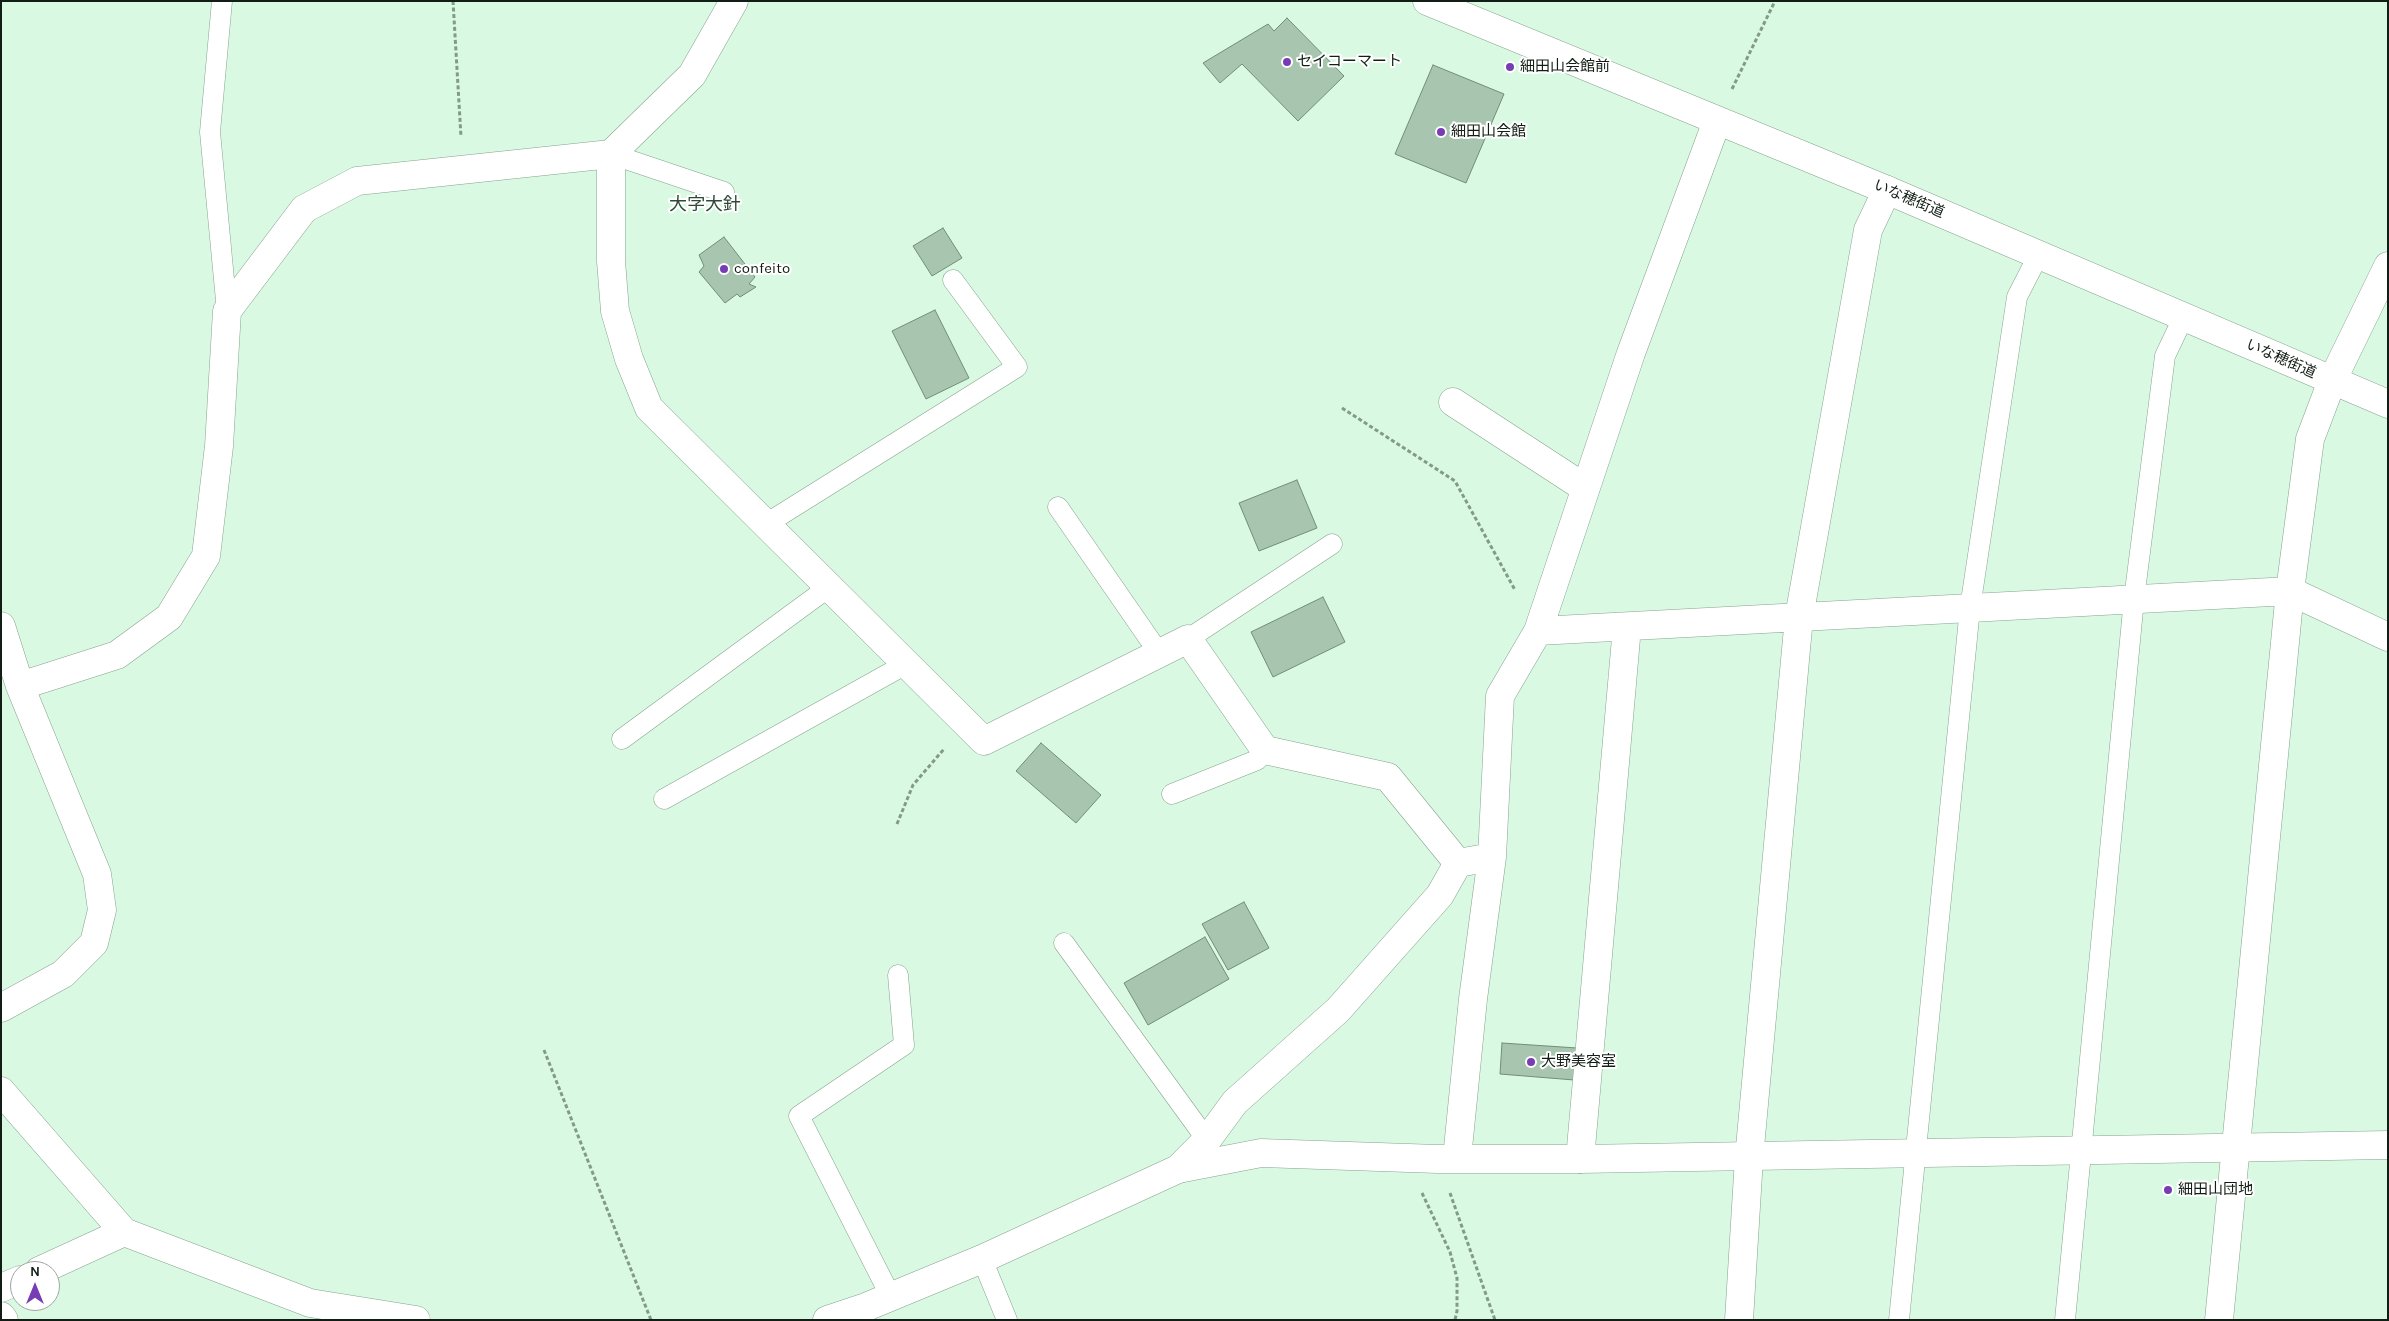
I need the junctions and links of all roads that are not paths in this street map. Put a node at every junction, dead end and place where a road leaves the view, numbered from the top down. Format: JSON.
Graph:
{"nodes":[{"id":1,"x":222,"y":1,"type":"edge"},
{"id":2,"x":734,"y":1,"type":"edge"},
{"id":3,"x":1427,"y":1,"type":"edge"},
{"id":4,"x":1717,"y":121,"type":"junction"},
{"id":5,"x":611,"y":154,"type":"junction"},
{"id":6,"x":1887,"y":190,"type":"junction"},
{"id":7,"x":724,"y":192,"type":"dead end"},
{"id":8,"x":2038,"y":254,"type":"junction"},
{"id":9,"x":2388,"y":266,"type":"edge"},
{"id":10,"x":953,"y":280,"type":"dead end"},
{"id":11,"x":227,"y":311,"type":"junction"},
{"id":12,"x":2184,"y":316,"type":"junction"},
{"id":13,"x":2332,"y":381,"type":"junction"},
{"id":14,"x":1453,"y":402,"type":"dead end"},
{"id":15,"x":2388,"y":404,"type":"edge"},
{"id":16,"x":1585,"y":488,"type":"junction"},
{"id":17,"x":1058,"y":507,"type":"dead end"},
{"id":18,"x":766,"y":524,"type":"junction"},
{"id":19,"x":1332,"y":544,"type":"dead end"},
{"id":20,"x":829,"y":587,"type":"junction"},
{"id":21,"x":2290,"y":591,"type":"junction"},
{"id":22,"x":2134,"y":599,"type":"junction"},
{"id":23,"x":1970,"y":608,"type":"junction"},
{"id":24,"x":1800,"y":616,"type":"junction"},
{"id":25,"x":1,"y":626,"type":"edge"},
{"id":26,"x":1628,"y":627,"type":"junction"},
{"id":27,"x":1538,"y":631,"type":"junction"},
{"id":28,"x":2388,"y":637,"type":"edge"},
{"id":29,"x":1188,"y":639,"type":"junction"},
{"id":30,"x":1159,"y":653,"type":"junction"},
{"id":31,"x":906,"y":664,"type":"junction"},
{"id":32,"x":20,"y":686,"type":"junction"},
{"id":33,"x":622,"y":739,"type":"dead end"},
{"id":34,"x":1265,"y":750,"type":"junction"},
{"id":35,"x":1172,"y":794,"type":"dead end"},
{"id":36,"x":664,"y":799,"type":"dead end"},
{"id":37,"x":1492,"y":857,"type":"junction"},
{"id":38,"x":1458,"y":863,"type":"junction"},
{"id":39,"x":1064,"y":943,"type":"dead end"},
{"id":40,"x":898,"y":975,"type":"dead end"},
{"id":41,"x":1,"y":1008,"type":"edge"},
{"id":42,"x":1,"y":1091,"type":"edge"},
{"id":43,"x":1207,"y":1140,"type":"junction"},
{"id":44,"x":2388,"y":1145,"type":"edge"},
{"id":45,"x":2236,"y":1148,"type":"junction"},
{"id":46,"x":2082,"y":1151,"type":"junction"},
{"id":47,"x":1915,"y":1152,"type":"junction"},
{"id":48,"x":1438,"y":1158,"type":"junction"},
{"id":49,"x":1749,"y":1158,"type":"junction"},
{"id":50,"x":1580,"y":1159,"type":"junction"},
{"id":51,"x":1178,"y":1168,"type":"junction"},
{"id":52,"x":124,"y":1232,"type":"junction"},
{"id":53,"x":982,"y":1259,"type":"junction"},
{"id":54,"x":60,"y":1261,"type":"edge"},
{"id":55,"x":876,"y":1307,"type":"edge"},
{"id":56,"x":1,"y":1316,"type":"edge"},
{"id":57,"x":4,"y":1320,"type":"edge"},
{"id":58,"x":416,"y":1320,"type":"edge"},
{"id":59,"x":827,"y":1320,"type":"edge"},
{"id":60,"x":1007,"y":1320,"type":"edge"},
{"id":61,"x":1739,"y":1320,"type":"edge"},
{"id":62,"x":1899,"y":1320,"type":"edge"},
{"id":63,"x":2065,"y":1320,"type":"edge"},
{"id":64,"x":2219,"y":1320,"type":"edge"}],
"edges":[{"from":1,"to":11,"type":"lane"},
{"from":2,"to":5,"type":"street"},
{"from":3,"to":4,"type":"street","name":"いな穂街道"},
{"from":4,"to":6,"type":"street","name":"いな穂街道"},
{"from":4,"to":16,"type":"street"},
{"from":5,"to":7,"type":"lane"},
{"from":5,"to":11,"type":"street"},
{"from":5,"to":18,"type":"street"},
{"from":6,"to":8,"type":"street","name":"いな穂街道"},
{"from":6,"to":24,"type":"street"},
{"from":8,"to":12,"type":"street","name":"いな穂街道"},
{"from":8,"to":23,"type":"lane"},
{"from":9,"to":13,"type":"street"},
{"from":10,"to":18,"type":"lane"},
{"from":11,"to":32,"type":"street"},
{"from":12,"to":13,"type":"street","name":"いな穂街道"},
{"from":12,"to":22,"type":"lane"},
{"from":13,"to":15,"type":"street","name":"いな穂街道"},
{"from":13,"to":21,"type":"street"},
{"from":14,"to":16,"type":"street"},
{"from":16,"to":27,"type":"street"},
{"from":17,"to":30,"type":"lane"},
{"from":18,"to":20,"type":"street"},
{"from":19,"to":29,"type":"lane"},
{"from":20,"to":31,"type":"street"},
{"from":20,"to":33,"type":"lane"},
{"from":21,"to":22,"type":"street"},
{"from":21,"to":28,"type":"street"},
{"from":21,"to":45,"type":"street"},
{"from":22,"to":23,"type":"street"},
{"from":22,"to":46,"type":"lane"},
{"from":23,"to":24,"type":"street"},
{"from":23,"to":47,"type":"lane"},
{"from":24,"to":26,"type":"street"},
{"from":24,"to":49,"type":"street"},
{"from":25,"to":32,"type":"street"},
{"from":26,"to":27,"type":"street"},
{"from":26,"to":50,"type":"street"},
{"from":27,"to":37,"type":"street"},
{"from":29,"to":30,"type":"street"},
{"from":29,"to":34,"type":"street"},
{"from":30,"to":31,"type":"street"},
{"from":31,"to":36,"type":"lane"},
{"from":32,"to":41,"type":"street"},
{"from":34,"to":35,"type":"lane"},
{"from":34,"to":38,"type":"street"},
{"from":37,"to":38,"type":"street"},
{"from":37,"to":48,"type":"street"},
{"from":38,"to":43,"type":"street"},
{"from":39,"to":43,"type":"lane"},
{"from":40,"to":55,"type":"lane"},
{"from":42,"to":52,"type":"street"},
{"from":43,"to":51,"type":"street"},
{"from":44,"to":45,"type":"street"},
{"from":45,"to":46,"type":"street"},
{"from":45,"to":64,"type":"street"},
{"from":46,"to":47,"type":"street"},
{"from":46,"to":63,"type":"lane"},
{"from":47,"to":49,"type":"street"},
{"from":47,"to":62,"type":"lane"},
{"from":48,"to":50,"type":"street"},
{"from":48,"to":51,"type":"street"},
{"from":49,"to":50,"type":"street"},
{"from":49,"to":61,"type":"street"},
{"from":51,"to":53,"type":"street"},
{"from":52,"to":54,"type":"street"},
{"from":52,"to":58,"type":"street"},
{"from":53,"to":55,"type":"street"},
{"from":53,"to":60,"type":"lane"},
{"from":55,"to":59,"type":"street"},
{"from":56,"to":57,"type":"street"}]}
